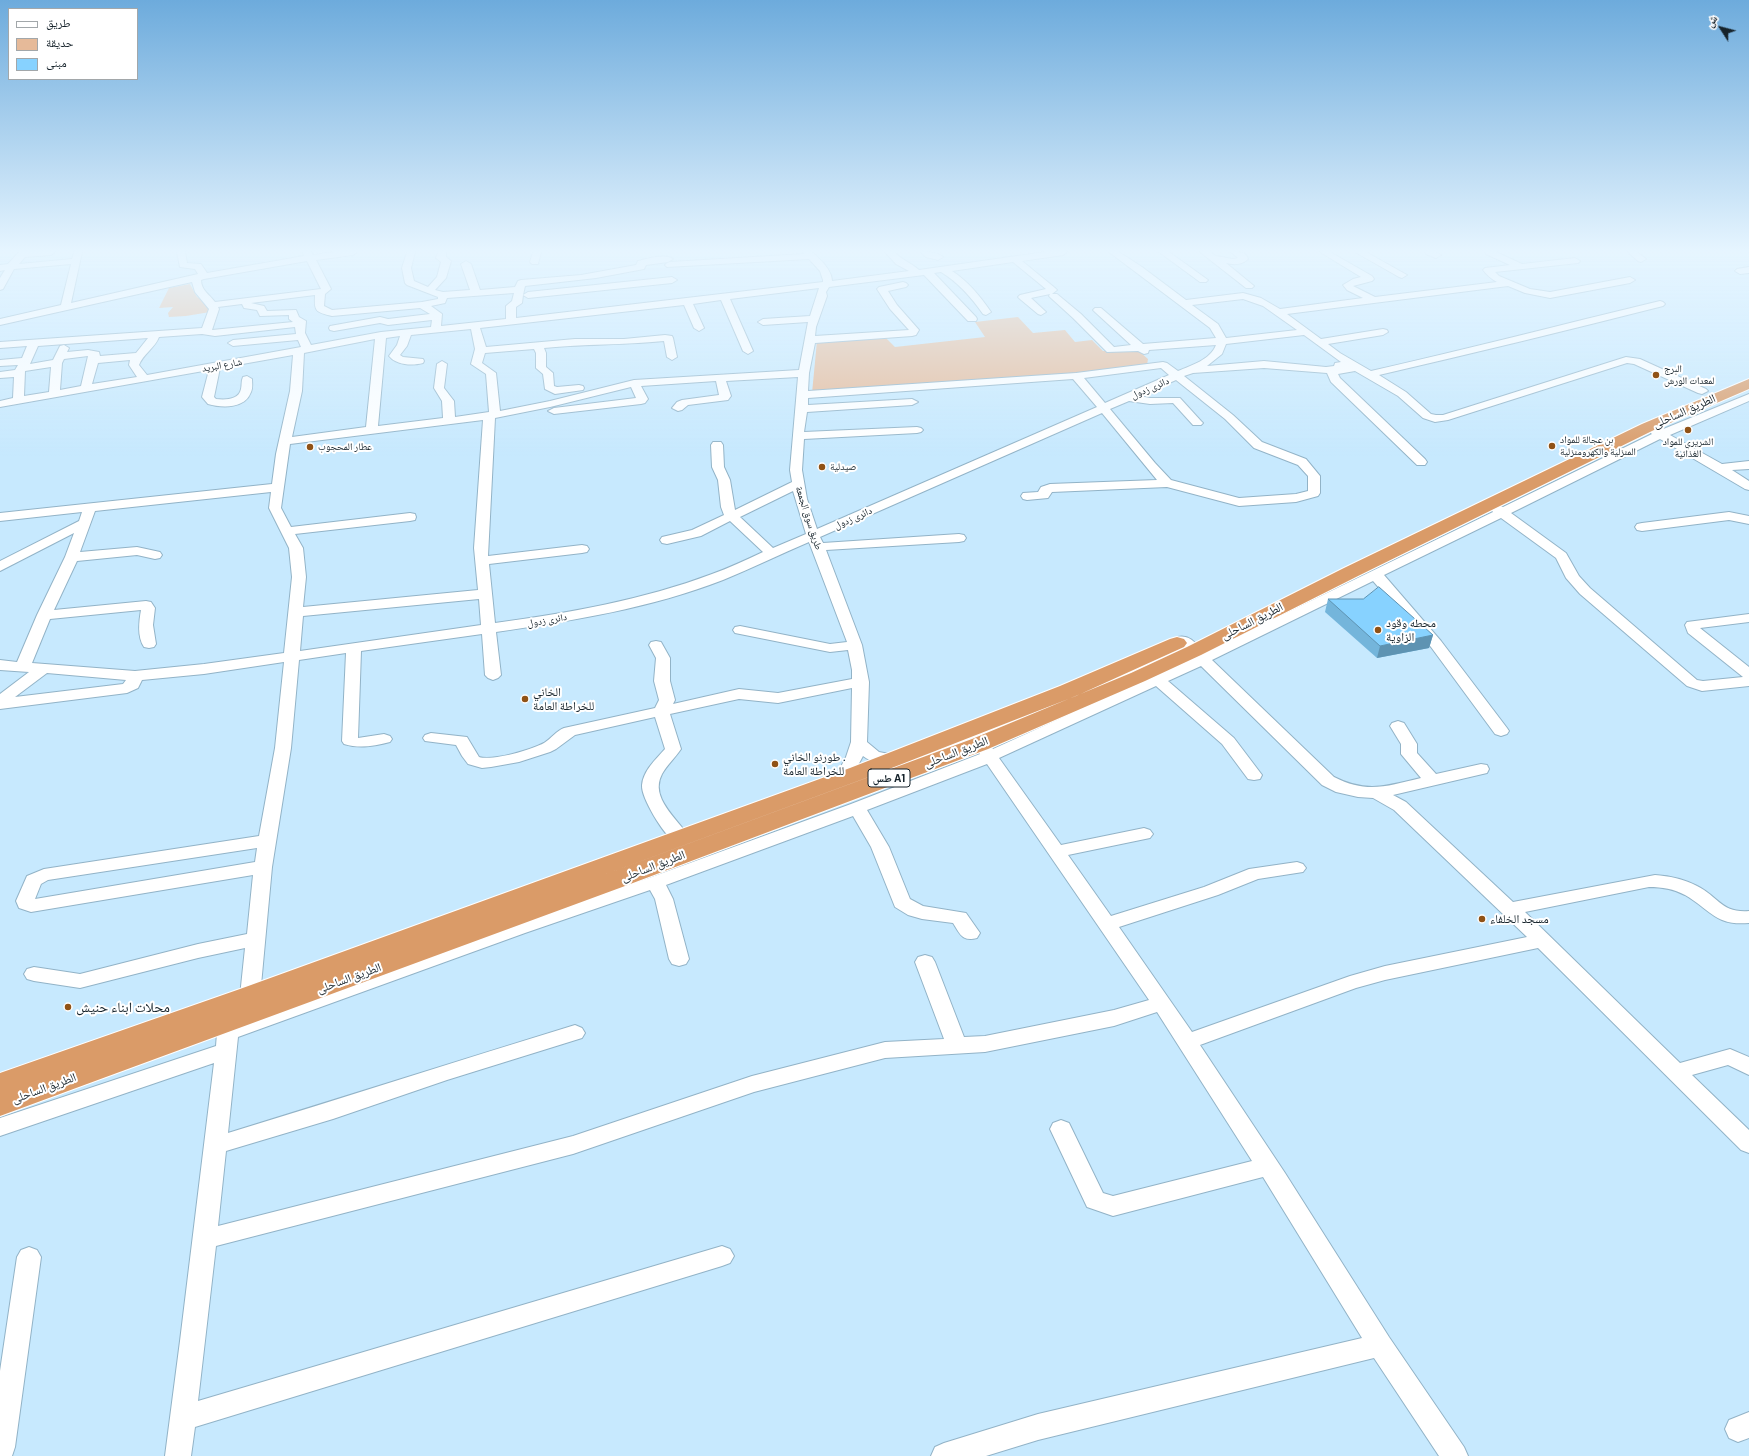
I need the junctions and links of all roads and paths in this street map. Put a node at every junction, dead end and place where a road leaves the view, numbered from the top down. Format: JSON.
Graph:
{"nodes":[{"id":1,"x":210,"y":320,"type":"edge"},
{"id":2,"x":300,"y":320,"type":"edge"},
{"id":3,"x":333,"y":320,"type":"edge"},
{"id":4,"x":404,"y":320,"type":"edge"},
{"id":5,"x":436,"y":320,"type":"edge"},
{"id":6,"x":532,"y":320,"type":"joint"},
{"id":7,"x":694,"y":320,"type":"edge"},
{"id":8,"x":734,"y":320,"type":"edge"},
{"id":9,"x":799,"y":320,"type":"edge"},
{"id":10,"x":815,"y":320,"type":"edge"},
{"id":11,"x":904,"y":320,"type":"edge"},
{"id":12,"x":1080,"y":320,"type":"edge"},
{"id":13,"x":1109,"y":320,"type":"edge"},
{"id":14,"x":1206,"y":320,"type":"edge"},
{"id":15,"x":1289,"y":320,"type":"edge"},
{"id":16,"x":1593,"y":320,"type":"edge"},
{"id":17,"x":511,"y":322,"type":"joint"},
{"id":18,"x":763,"y":322,"type":"dead end"},
{"id":19,"x":300,"y":324,"type":"junction"},
{"id":20,"x":474,"y":325,"type":"junction"},
{"id":21,"x":334,"y":328,"type":"junction"},
{"id":22,"x":699,"y":328,"type":"dead end"},
{"id":23,"x":436,"y":329,"type":"junction"},
{"id":24,"x":407,"y":332,"type":"junction"},
{"id":25,"x":1306,"y":332,"type":"junction"},
{"id":26,"x":1383,"y":332,"type":"dead end"},
{"id":27,"x":154,"y":335,"type":"junction"},
{"id":28,"x":381,"y":335,"type":"junction"},
{"id":29,"x":208,"y":336,"type":"junction"},
{"id":30,"x":809,"y":340,"type":"junction"},
{"id":31,"x":68,"y":341,"type":"junction"},
{"id":32,"x":1222,"y":341,"type":"junction"},
{"id":33,"x":1319,"y":342,"type":"junction"},
{"id":34,"x":332,"y":343,"type":"junction"},
{"id":35,"x":33,"y":344,"type":"junction"},
{"id":36,"x":0,"y":345,"type":"edge"},
{"id":37,"x":538,"y":345,"type":"junction"},
{"id":38,"x":302,"y":346,"type":"junction"},
{"id":39,"x":1139,"y":347,"type":"junction"},
{"id":40,"x":508,"y":349,"type":"junction"},
{"id":41,"x":482,"y":350,"type":"junction"},
{"id":42,"x":748,"y":351,"type":"dead end"},
{"id":43,"x":137,"y":356,"type":"junction"},
{"id":44,"x":672,"y":357,"type":"dead end"},
{"id":45,"x":58,"y":360,"type":"junction"},
{"id":46,"x":93,"y":360,"type":"junction"},
{"id":47,"x":420,"y":361,"type":"dead end"},
{"id":48,"x":0,"y":363,"type":"edge"},
{"id":49,"x":442,"y":364,"type":"dead end"},
{"id":50,"x":219,"y":365,"type":"junction"},
{"id":51,"x":1163,"y":365,"type":"junction"},
{"id":52,"x":1339,"y":365,"type":"dead end"},
{"id":53,"x":22,"y":367,"type":"junction"},
{"id":54,"x":1357,"y":367,"type":"junction"},
{"id":55,"x":1191,"y":370,"type":"junction"},
{"id":56,"x":1749,"y":372,"type":"edge"},
{"id":57,"x":804,"y":373,"type":"junction"},
{"id":58,"x":1370,"y":374,"type":"junction"},
{"id":59,"x":0,"y":375,"type":"edge"},
{"id":60,"x":1076,"y":376,"type":"junction"},
{"id":61,"x":1176,"y":376,"type":"junction"},
{"id":62,"x":146,"y":378,"type":"junction"},
{"id":63,"x":247,"y":378,"type":"dead end"},
{"id":64,"x":720,"y":378,"type":"junction"},
{"id":65,"x":634,"y":383,"type":"junction"},
{"id":66,"x":1749,"y":383,"type":"edge"},
{"id":67,"x":616,"y":386,"type":"junction"},
{"id":68,"x":86,"y":388,"type":"junction"},
{"id":69,"x":1702,"y":391,"type":"junction"},
{"id":70,"x":54,"y":394,"type":"junction"},
{"id":71,"x":803,"y":395,"type":"junction"},
{"id":72,"x":1128,"y":397,"type":"junction"},
{"id":73,"x":1749,"y":397,"type":"edge"},
{"id":74,"x":18,"y":401,"type":"junction"},
{"id":75,"x":912,"y":402,"type":"dead end"},
{"id":76,"x":0,"y":404,"type":"edge"},
{"id":77,"x":678,"y":408,"type":"dead end"},
{"id":78,"x":1103,"y":408,"type":"junction"},
{"id":79,"x":525,"y":409,"type":"junction"},
{"id":80,"x":802,"y":409,"type":"junction"},
{"id":81,"x":492,"y":415,"type":"junction"},
{"id":82,"x":449,"y":420,"type":"junction"},
{"id":83,"x":1197,"y":423,"type":"dead end"},
{"id":84,"x":372,"y":430,"type":"junction"},
{"id":85,"x":917,"y":430,"type":"dead end"},
{"id":86,"x":1655,"y":430,"type":"junction"},
{"id":87,"x":798,"y":436,"type":"junction"},
{"id":88,"x":285,"y":441,"type":"junction"},
{"id":89,"x":717,"y":445,"type":"dead end"},
{"id":90,"x":1421,"y":462,"type":"dead end"},
{"id":91,"x":1749,"y":465,"type":"edge"},
{"id":92,"x":1720,"y":468,"type":"junction"},
{"id":93,"x":1167,"y":483,"type":"junction"},
{"id":94,"x":798,"y":484,"type":"junction"},
{"id":95,"x":1749,"y":486,"type":"edge"},
{"id":96,"x":279,"y":487,"type":"junction"},
{"id":97,"x":1027,"y":496,"type":"dead end"},
{"id":98,"x":90,"y":508,"type":"junction"},
{"id":99,"x":1497,"y":508,"type":"junction"},
{"id":100,"x":732,"y":516,"type":"junction"},
{"id":101,"x":0,"y":517,"type":"edge"},
{"id":102,"x":410,"y":517,"type":"dead end"},
{"id":103,"x":1749,"y":520,"type":"edge"},
{"id":104,"x":84,"y":523,"type":"junction"},
{"id":105,"x":1642,"y":527,"type":"dead end"},
{"id":106,"x":287,"y":531,"type":"junction"},
{"id":107,"x":959,"y":538,"type":"dead end"},
{"id":108,"x":667,"y":540,"type":"dead end"},
{"id":109,"x":815,"y":541,"type":"junction"},
{"id":110,"x":582,"y":549,"type":"dead end"},
{"id":111,"x":772,"y":553,"type":"junction"},
{"id":112,"x":155,"y":555,"type":"dead end"},
{"id":113,"x":72,"y":556,"type":"junction"},
{"id":114,"x":482,"y":561,"type":"junction"},
{"id":115,"x":0,"y":568,"type":"edge"},
{"id":116,"x":1376,"y":575,"type":"junction"},
{"id":117,"x":485,"y":594,"type":"junction"},
{"id":118,"x":295,"y":612,"type":"junction"},
{"id":119,"x":44,"y":615,"type":"junction"},
{"id":120,"x":1749,"y":618,"type":"edge"},
{"id":121,"x":489,"y":629,"type":"junction"},
{"id":122,"x":740,"y":630,"type":"dead end"},
{"id":123,"x":149,"y":644,"type":"dead end"},
{"id":124,"x":656,"y":645,"type":"dead end"},
{"id":125,"x":855,"y":645,"type":"junction"},
{"id":126,"x":354,"y":648,"type":"junction"},
{"id":127,"x":1193,"y":650,"type":"junction"},
{"id":128,"x":293,"y":657,"type":"junction"},
{"id":129,"x":0,"y":665,"type":"edge"},
{"id":130,"x":23,"y":666,"type":"junction"},
{"id":131,"x":44,"y":668,"type":"junction"},
{"id":132,"x":1749,"y":674,"type":"edge"},
{"id":133,"x":493,"y":675,"type":"dead end"},
{"id":134,"x":136,"y":676,"type":"junction"},
{"id":135,"x":1158,"y":680,"type":"junction"},
{"id":136,"x":861,"y":682,"type":"junction"},
{"id":137,"x":1749,"y":682,"type":"edge"},
{"id":138,"x":0,"y":703,"type":"edge"},
{"id":139,"x":661,"y":711,"type":"junction"},
{"id":140,"x":1398,"y":726,"type":"dead end"},
{"id":141,"x":1502,"y":731,"type":"dead end"},
{"id":142,"x":431,"y":738,"type":"dead end"},
{"id":143,"x":384,"y":739,"type":"dead end"},
{"id":144,"x":859,"y":742,"type":"junction"},
{"id":145,"x":985,"y":750,"type":"junction"},
{"id":146,"x":893,"y":760,"type":"junction"},
{"id":147,"x":1481,"y":769,"type":"dead end"},
{"id":148,"x":1254,"y":775,"type":"dead end"},
{"id":149,"x":843,"y":778,"type":"junction"},
{"id":150,"x":1432,"y":780,"type":"junction"},
{"id":151,"x":1377,"y":793,"type":"junction"},
{"id":152,"x":857,"y":808,"type":"junction"},
{"id":153,"x":1144,"y":834,"type":"dead end"},
{"id":154,"x":680,"y":837,"type":"junction"},
{"id":155,"x":267,"y":841,"type":"junction"},
{"id":156,"x":1057,"y":852,"type":"junction"},
{"id":157,"x":263,"y":867,"type":"junction"},
{"id":158,"x":1296,"y":868,"type":"dead end"},
{"id":159,"x":655,"y":882,"type":"junction"},
{"id":160,"x":1510,"y":909,"type":"junction"},
{"id":161,"x":492,"y":916,"type":"junction"},
{"id":162,"x":1749,"y":917,"type":"edge"},
{"id":163,"x":1107,"y":924,"type":"junction"},
{"id":164,"x":970,"y":933,"type":"dead end"},
{"id":165,"x":256,"y":939,"type":"junction"},
{"id":166,"x":1542,"y":941,"type":"junction"},
{"id":167,"x":679,"y":959,"type":"dead end"},
{"id":168,"x":926,"y":962,"type":"dead end"},
{"id":169,"x":34,"y":974,"type":"dead end"},
{"id":170,"x":250,"y":996,"type":"junction"},
{"id":171,"x":1162,"y":1003,"type":"junction"},
{"id":172,"x":575,"y":1033,"type":"dead end"},
{"id":173,"x":227,"y":1035,"type":"junction"},
{"id":174,"x":1187,"y":1042,"type":"junction"},
{"id":175,"x":957,"y":1046,"type":"junction"},
{"id":176,"x":1749,"y":1067,"type":"edge"},
{"id":177,"x":1676,"y":1072,"type":"junction"},
{"id":178,"x":0,"y":1085,"type":"edge"},
{"id":179,"x":0,"y":1104,"type":"edge"},
{"id":180,"x":0,"y":1127,"type":"edge"},
{"id":181,"x":1061,"y":1129,"type":"dead end"},
{"id":182,"x":1749,"y":1144,"type":"edge"},
{"id":183,"x":216,"y":1146,"type":"junction"},
{"id":184,"x":1268,"y":1166,"type":"junction"},
{"id":185,"x":205,"y":1239,"type":"junction"},
{"id":186,"x":722,"y":1256,"type":"dead end"},
{"id":187,"x":29,"y":1257,"type":"dead end"},
{"id":188,"x":1380,"y":1345,"type":"junction"},
{"id":189,"x":184,"y":1418,"type":"junction"},
{"id":190,"x":0,"y":1451,"type":"edge"},
{"id":191,"x":178,"y":1456,"type":"edge"},
{"id":192,"x":944,"y":1456,"type":"edge"},
{"id":193,"x":1455,"y":1456,"type":"edge"}],
"edges":[{"from":1,"to":29,"type":"street"},
{"from":2,"to":19,"type":"street"},
{"from":3,"to":21,"type":"street"},
{"from":4,"to":21,"type":"street"},
{"from":5,"to":23,"type":"street"},
{"from":6,"to":17,"type":"street","name":"شارع البريد"},
{"from":6,"to":40,"type":"street"},
{"from":7,"to":22,"type":"street"},
{"from":8,"to":42,"type":"street"},
{"from":9,"to":18,"type":"street"},
{"from":10,"to":30,"type":"street","name":"طريق سوق الجمعة"},
{"from":11,"to":30,"type":"street"},
{"from":12,"to":39,"type":"street"},
{"from":13,"to":39,"type":"street"},
{"from":14,"to":32,"type":"street"},
{"from":15,"to":25,"type":"street"},
{"from":16,"to":58,"type":"street"},
{"from":17,"to":20,"type":"street","name":"شارع البريد"},
{"from":19,"to":29,"type":"street"},
{"from":19,"to":38,"type":"street"},
{"from":20,"to":23,"type":"street","name":"شارع البريد"},
{"from":20,"to":41,"type":"street"},
{"from":21,"to":34,"type":"street"},
{"from":23,"to":24,"type":"street","name":"شارع البريد"},
{"from":24,"to":28,"type":"street","name":"شارع البريد"},
{"from":24,"to":47,"type":"street"},
{"from":25,"to":32,"type":"street"},
{"from":25,"to":33,"type":"street"},
{"from":26,"to":33,"type":"street"},
{"from":27,"to":29,"type":"street"},
{"from":27,"to":31,"type":"street"},
{"from":27,"to":43,"type":"street"},
{"from":28,"to":34,"type":"street","name":"شارع البريد"},
{"from":28,"to":84,"type":"street"},
{"from":30,"to":57,"type":"street","name":"طريق سوق الجمعة"},
{"from":31,"to":35,"type":"street"},
{"from":31,"to":45,"type":"street"},
{"from":32,"to":39,"type":"street"},
{"from":32,"to":55,"type":"street","name":"دائرى زدول"},
{"from":33,"to":54,"type":"street"},
{"from":34,"to":38,"type":"street","name":"شارع البريد"},
{"from":35,"to":36,"type":"street"},
{"from":35,"to":53,"type":"street"},
{"from":37,"to":40,"type":"street"},
{"from":37,"to":44,"type":"street"},
{"from":37,"to":67,"type":"street"},
{"from":38,"to":50,"type":"street","name":"شارع البريد"},
{"from":38,"to":50,"type":"street"},
{"from":38,"to":88,"type":"street"},
{"from":39,"to":51,"type":"street"},
{"from":40,"to":41,"type":"street"},
{"from":41,"to":81,"type":"street"},
{"from":43,"to":46,"type":"street"},
{"from":43,"to":62,"type":"street"},
{"from":45,"to":46,"type":"street"},
{"from":45,"to":53,"type":"street"},
{"from":45,"to":70,"type":"street"},
{"from":46,"to":68,"type":"street"},
{"from":48,"to":53,"type":"street"},
{"from":49,"to":82,"type":"street"},
{"from":50,"to":62,"type":"street","name":"شارع البريد"},
{"from":50,"to":63,"type":"street"},
{"from":51,"to":60,"type":"street"},
{"from":51,"to":61,"type":"street"},
{"from":52,"to":55,"type":"street"},
{"from":53,"to":59,"type":"street"},
{"from":53,"to":74,"type":"street"},
{"from":54,"to":58,"type":"street"},
{"from":54,"to":90,"type":"street"},
{"from":55,"to":61,"type":"street","name":"دائرى زدول"},
{"from":56,"to":69,"type":"highway","name":"الطريق الساحلى","number":"طس A1"},
{"from":57,"to":64,"type":"street"},
{"from":57,"to":71,"type":"street","name":"طريق سوق الجمعة"},
{"from":58,"to":69,"type":"street"},
{"from":60,"to":71,"type":"street"},
{"from":60,"to":78,"type":"street"},
{"from":61,"to":72,"type":"street","name":"دائرى زدول"},
{"from":61,"to":93,"type":"street"},
{"from":62,"to":68,"type":"street","name":"شارع البريد"},
{"from":64,"to":65,"type":"street"},
{"from":64,"to":77,"type":"street"},
{"from":65,"to":67,"type":"street"},
{"from":65,"to":79,"type":"street"},
{"from":66,"to":86,"type":"highway","name":"الطريق الساحلى","number":"طس A1"},
{"from":67,"to":79,"type":"street"},
{"from":68,"to":70,"type":"street","name":"شارع البريد"},
{"from":69,"to":127,"type":"highway","name":"الطريق الساحلى","number":"طس A1"},
{"from":70,"to":74,"type":"street","name":"شارع البريد"},
{"from":71,"to":80,"type":"street","name":"طريق سوق الجمعة"},
{"from":72,"to":78,"type":"street","name":"دائرى زدول"},
{"from":72,"to":83,"type":"street"},
{"from":73,"to":86,"type":"street"},
{"from":74,"to":76,"type":"street","name":"شارع البريد"},
{"from":75,"to":80,"type":"street"},
{"from":78,"to":93,"type":"street"},
{"from":78,"to":109,"type":"street","name":"دائرى زدول"},
{"from":79,"to":81,"type":"street"},
{"from":80,"to":87,"type":"street","name":"طريق سوق الجمعة"},
{"from":81,"to":82,"type":"street"},
{"from":81,"to":114,"type":"street"},
{"from":82,"to":84,"type":"street"},
{"from":84,"to":88,"type":"street"},
{"from":85,"to":87,"type":"street"},
{"from":86,"to":92,"type":"street"},
{"from":86,"to":99,"type":"highway","name":"الطريق الساحلى","number":"طس A1"},
{"from":87,"to":94,"type":"street","name":"طريق سوق الجمعة"},
{"from":88,"to":96,"type":"street"},
{"from":89,"to":100,"type":"street"},
{"from":91,"to":92,"type":"street"},
{"from":92,"to":95,"type":"street"},
{"from":93,"to":97,"type":"street"},
{"from":94,"to":100,"type":"street"},
{"from":94,"to":109,"type":"street","name":"طريق سوق الجمعة"},
{"from":96,"to":98,"type":"street"},
{"from":96,"to":106,"type":"street"},
{"from":98,"to":101,"type":"street"},
{"from":98,"to":104,"type":"street"},
{"from":99,"to":116,"type":"street"},
{"from":99,"to":127,"type":"highway","name":"الطريق الساحلى","number":"طس A1"},
{"from":99,"to":137,"type":"street"},
{"from":100,"to":108,"type":"street"},
{"from":100,"to":111,"type":"street"},
{"from":102,"to":106,"type":"street"},
{"from":103,"to":105,"type":"street"},
{"from":104,"to":113,"type":"street"},
{"from":104,"to":115,"type":"street"},
{"from":106,"to":118,"type":"street"},
{"from":107,"to":109,"type":"street"},
{"from":109,"to":111,"type":"street","name":"دائرى زدول"},
{"from":109,"to":125,"type":"street","name":"طريق سوق الجمعة"},
{"from":110,"to":114,"type":"street"},
{"from":111,"to":121,"type":"street","name":"دائرى زدول"},
{"from":112,"to":113,"type":"street"},
{"from":113,"to":119,"type":"street"},
{"from":114,"to":117,"type":"street"},
{"from":116,"to":127,"type":"street"},
{"from":116,"to":141,"type":"street"},
{"from":117,"to":118,"type":"street"},
{"from":117,"to":121,"type":"street"},
{"from":118,"to":128,"type":"street"},
{"from":119,"to":123,"type":"street"},
{"from":119,"to":130,"type":"street"},
{"from":120,"to":132,"type":"street"},
{"from":121,"to":126,"type":"street","name":"دائرى زدول"},
{"from":121,"to":133,"type":"street"},
{"from":122,"to":125,"type":"street"},
{"from":124,"to":139,"type":"street"},
{"from":125,"to":136,"type":"street","name":"طريق سوق الجمعة"},
{"from":126,"to":128,"type":"street","name":"دائرى زدول"},
{"from":126,"to":143,"type":"street"},
{"from":127,"to":135,"type":"street"},
{"from":127,"to":145,"type":"highway","name":"الطريق الساحلى","number":"طس A1"},
{"from":127,"to":146,"type":"highway","name":"الطريق الساحلى","number":"طس A1"},
{"from":127,"to":151,"type":"street"},
{"from":128,"to":134,"type":"street","name":"دائرى زدول"},
{"from":128,"to":155,"type":"street"},
{"from":129,"to":130,"type":"street","name":"دائرى زدول"},
{"from":130,"to":131,"type":"street","name":"دائرى زدول"},
{"from":131,"to":134,"type":"street","name":"دائرى زدول"},
{"from":131,"to":138,"type":"street"},
{"from":134,"to":138,"type":"street"},
{"from":135,"to":145,"type":"street"},
{"from":135,"to":148,"type":"street"},
{"from":136,"to":139,"type":"street"},
{"from":136,"to":144,"type":"street","name":"طريق سوق الجمعة"},
{"from":139,"to":142,"type":"street"},
{"from":139,"to":154,"type":"street"},
{"from":140,"to":150,"type":"street"},
{"from":144,"to":146,"type":"street"},
{"from":144,"to":149,"type":"street","name":"طريق سوق الجمعة"},
{"from":145,"to":152,"type":"street"},
{"from":145,"to":156,"type":"street"},
{"from":145,"to":161,"type":"highway","name":"الطريق الساحلى","number":"طس A1"},
{"from":146,"to":149,"type":"highway","name":"الطريق الساحلى","number":"طس A1"},
{"from":147,"to":150,"type":"street"},
{"from":149,"to":154,"type":"highway","name":"الطريق الساحلى","number":"طس A1"},
{"from":150,"to":151,"type":"street"},
{"from":151,"to":160,"type":"street"},
{"from":152,"to":159,"type":"street"},
{"from":152,"to":164,"type":"street"},
{"from":153,"to":156,"type":"street"},
{"from":154,"to":161,"type":"highway","name":"الطريق الساحلى","number":"طس A1"},
{"from":155,"to":157,"type":"street"},
{"from":155,"to":157,"type":"street"},
{"from":156,"to":163,"type":"street"},
{"from":157,"to":165,"type":"street"},
{"from":158,"to":163,"type":"street"},
{"from":159,"to":167,"type":"street"},
{"from":159,"to":173,"type":"street"},
{"from":160,"to":162,"type":"street"},
{"from":160,"to":166,"type":"street"},
{"from":161,"to":170,"type":"highway","name":"الطريق الساحلى","number":"طس A1"},
{"from":161,"to":173,"type":"highway","name":"الطريق الساحلى","number":"طس A1"},
{"from":163,"to":171,"type":"street"},
{"from":165,"to":169,"type":"street"},
{"from":165,"to":170,"type":"street"},
{"from":166,"to":174,"type":"street"},
{"from":166,"to":177,"type":"street"},
{"from":168,"to":175,"type":"street"},
{"from":170,"to":178,"type":"highway","name":"الطريق الساحلى","number":"طس A1"},
{"from":171,"to":174,"type":"street"},
{"from":171,"to":175,"type":"street"},
{"from":172,"to":183,"type":"street"},
{"from":173,"to":179,"type":"highway","name":"الطريق الساحلى","number":"طس A1"},
{"from":173,"to":180,"type":"street"},
{"from":173,"to":183,"type":"street"},
{"from":174,"to":184,"type":"street"},
{"from":175,"to":185,"type":"street"},
{"from":176,"to":177,"type":"street"},
{"from":177,"to":182,"type":"street"},
{"from":181,"to":184,"type":"street"},
{"from":183,"to":185,"type":"street"},
{"from":184,"to":188,"type":"street"},
{"from":185,"to":189,"type":"street"},
{"from":186,"to":189,"type":"street"},
{"from":187,"to":190,"type":"street"},
{"from":188,"to":192,"type":"street"},
{"from":188,"to":193,"type":"street"},
{"from":189,"to":191,"type":"street"}]}
